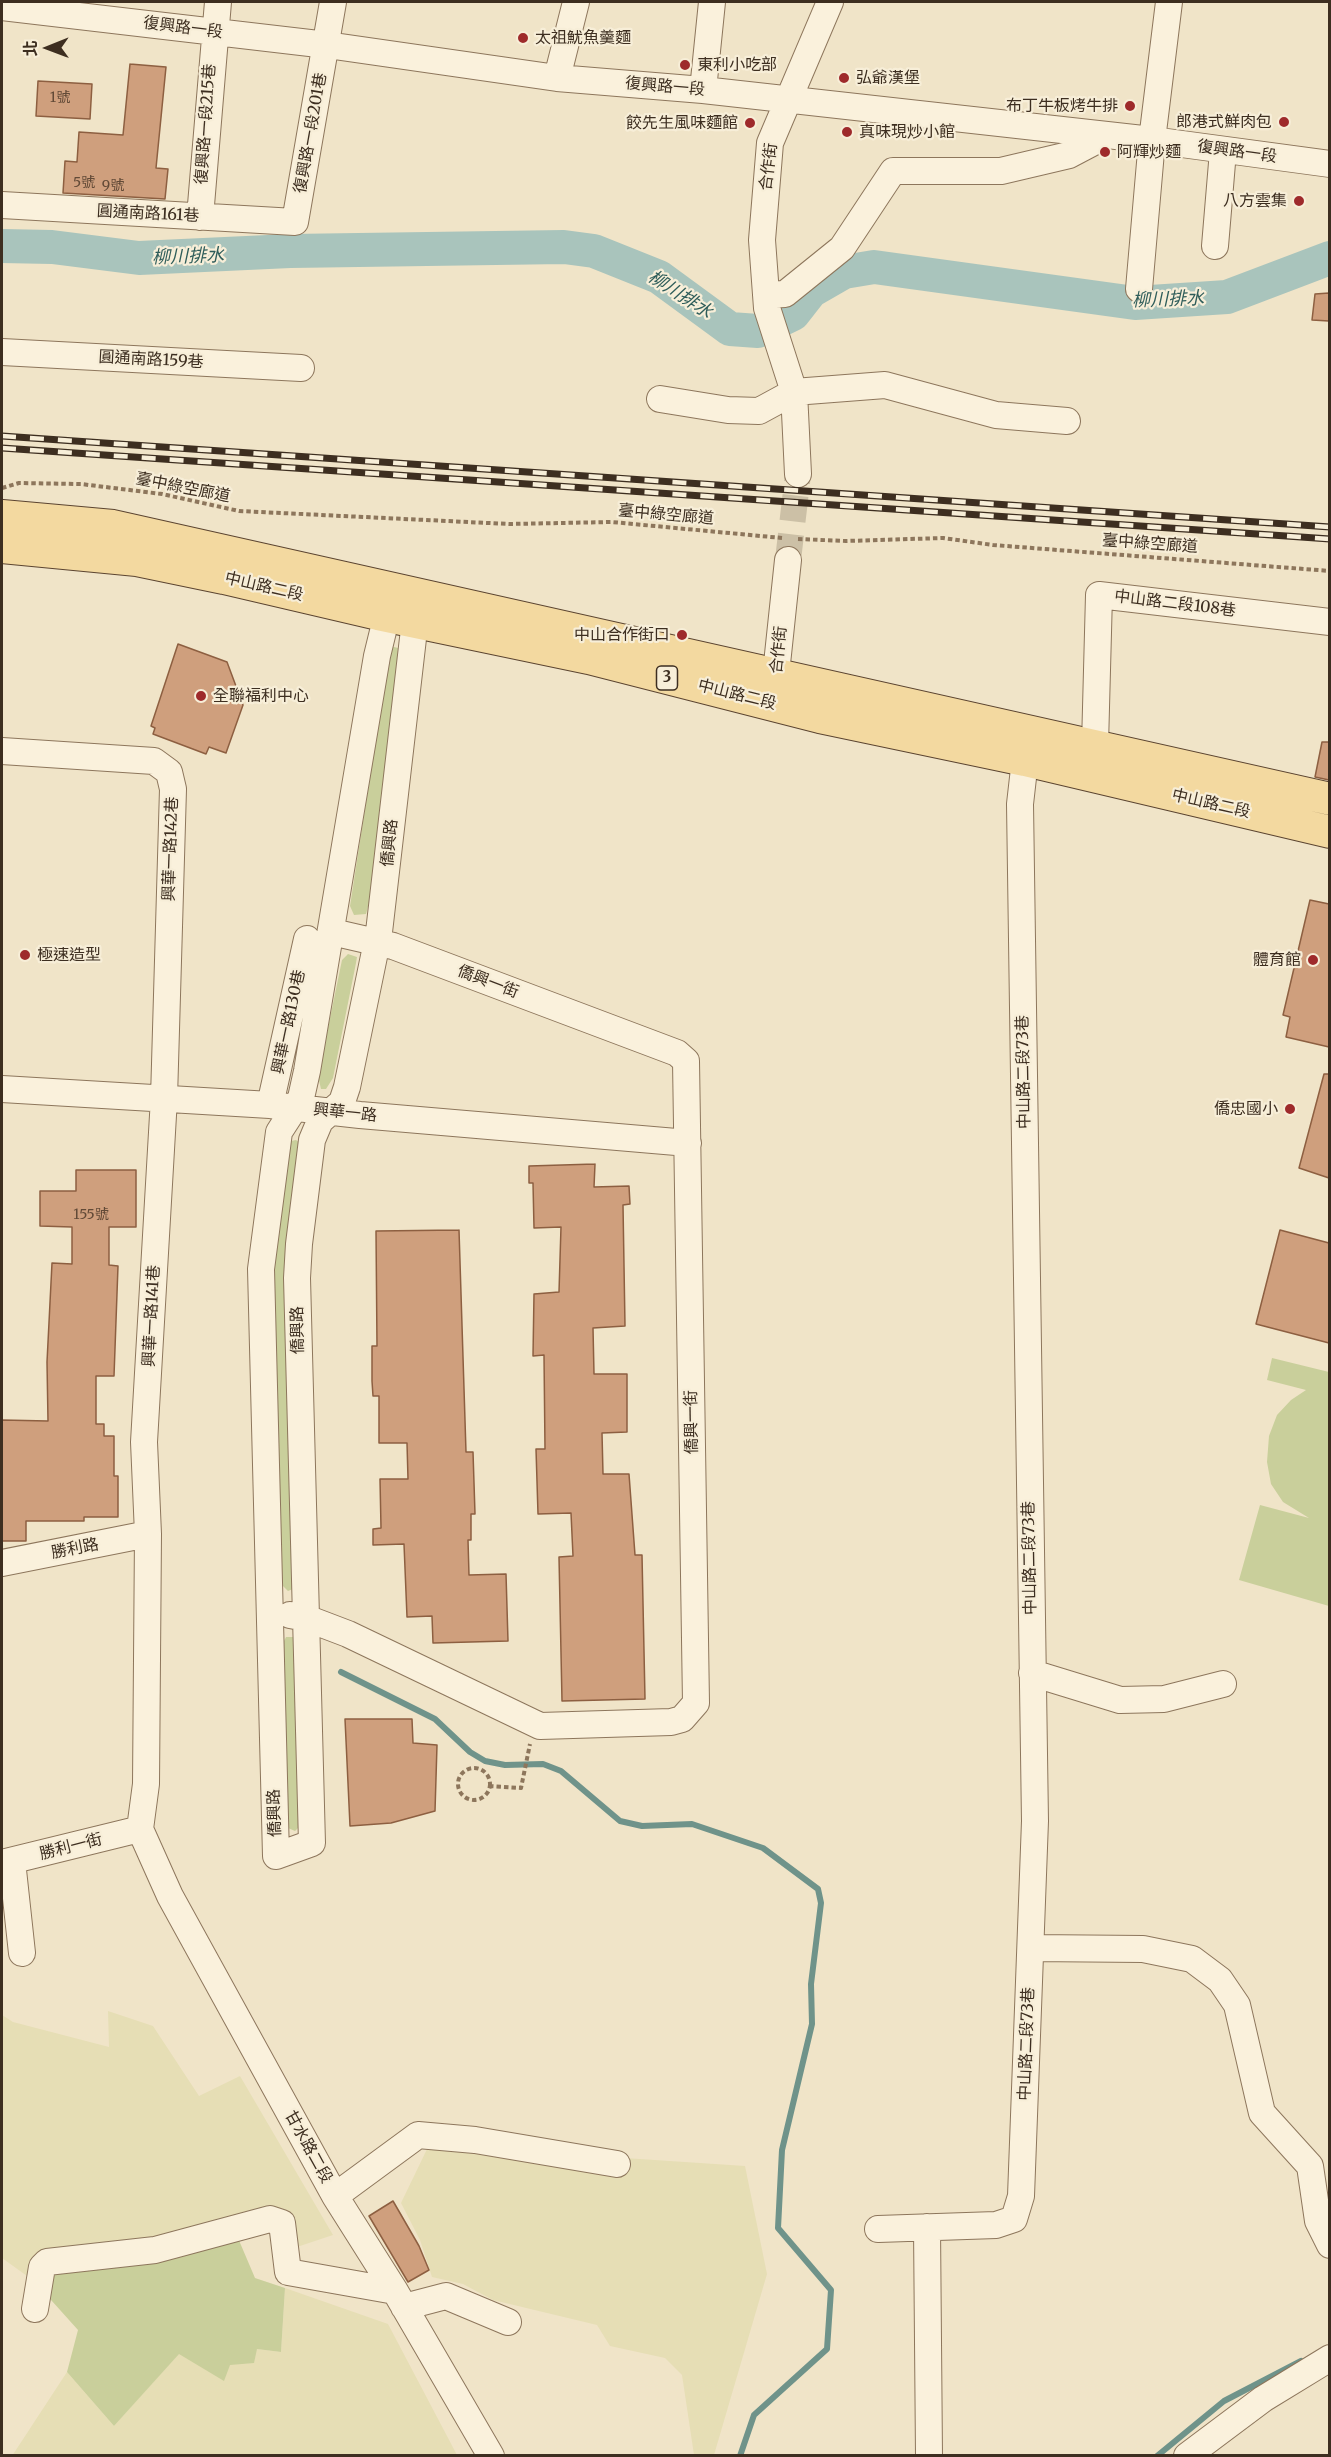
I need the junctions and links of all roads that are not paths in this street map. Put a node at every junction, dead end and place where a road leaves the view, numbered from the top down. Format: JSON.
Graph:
{"nodes":[{"id":1,"x":218,"y":2,"type":"edge"},
{"id":2,"x":333,"y":2,"type":"edge"},
{"id":3,"x":576,"y":2,"type":"edge"},
{"id":4,"x":712,"y":2,"type":"edge"},
{"id":5,"x":830,"y":2,"type":"edge"},
{"id":6,"x":1169,"y":2,"type":"edge"},
{"id":7,"x":2,"y":7,"type":"edge"},
{"id":8,"x":115,"y":11,"type":"edge"},
{"id":9,"x":213,"y":32,"type":"junction"},
{"id":10,"x":327,"y":45,"type":"junction"},
{"id":11,"x":557,"y":78,"type":"junction"},
{"id":12,"x":703,"y":90,"type":"junction"},
{"id":13,"x":786,"y":101,"type":"junction"},
{"id":14,"x":1107,"y":135,"type":"junction"},
{"id":15,"x":1152,"y":140,"type":"junction"},
{"id":16,"x":1223,"y":151,"type":"junction"},
{"id":17,"x":1329,"y":164,"type":"edge"},
{"id":18,"x":2,"y":205,"type":"edge"},
{"id":19,"x":200,"y":217,"type":"junction"},
{"id":20,"x":295,"y":222,"type":"joint"},
{"id":21,"x":1215,"y":246,"type":"dead end"},
{"id":22,"x":1138,"y":289,"type":"dead end"},
{"id":23,"x":766,"y":301,"type":"junction"},
{"id":24,"x":2,"y":352,"type":"edge"},
{"id":25,"x":301,"y":368,"type":"dead end"},
{"id":26,"x":794,"y":392,"type":"junction"},
{"id":27,"x":660,"y":399,"type":"dead end"},
{"id":28,"x":1067,"y":421,"type":"dead end"},
{"id":29,"x":798,"y":474,"type":"tunnel mouth"},
{"id":30,"x":2,"y":516,"type":"edge"},
{"id":31,"x":790,"y":546,"type":"tunnel mouth"},
{"id":32,"x":2,"y":547,"type":"edge"},
{"id":33,"x":401,"y":618,"type":"junction"},
{"id":34,"x":1329,"y":622,"type":"edge"},
{"id":35,"x":775,"y":689,"type":"junction"},
{"id":36,"x":1095,"y":745,"type":"junction"},
{"id":37,"x":2,"y":751,"type":"edge"},
{"id":38,"x":1025,"y":760,"type":"junction"},
{"id":39,"x":1329,"y":799,"type":"edge"},
{"id":40,"x":1329,"y":832,"type":"edge"},
{"id":41,"x":332,"y":932,"type":"junction"},
{"id":42,"x":308,"y":939,"type":"dead end"},
{"id":43,"x":377,"y":942,"type":"junction"},
{"id":44,"x":2,"y":1089,"type":"edge"},
{"id":45,"x":164,"y":1098,"type":"junction"},
{"id":46,"x":283,"y":1106,"type":"junction"},
{"id":47,"x":330,"y":1112,"type":"junction"},
{"id":48,"x":688,"y":1143,"type":"junction"},
{"id":49,"x":148,"y":1534,"type":"junction"},
{"id":50,"x":2,"y":1563,"type":"edge"},
{"id":51,"x":269,"y":1612,"type":"junction"},
{"id":52,"x":306,"y":1618,"type":"junction"},
{"id":53,"x":1032,"y":1673,"type":"junction"},
{"id":54,"x":1223,"y":1684,"type":"dead end"},
{"id":55,"x":140,"y":1829,"type":"junction"},
{"id":56,"x":7,"y":1862,"type":"edge"},
{"id":57,"x":1031,"y":1948,"type":"junction"},
{"id":58,"x":22,"y":1953,"type":"dead end"},
{"id":59,"x":617,"y":2164,"type":"dead end"},
{"id":60,"x":335,"y":2196,"type":"junction"},
{"id":61,"x":927,"y":2227,"type":"junction"},
{"id":62,"x":878,"y":2229,"type":"dead end"},
{"id":63,"x":1329,"y":2245,"type":"edge"},
{"id":64,"x":400,"y":2299,"type":"junction"},
{"id":65,"x":35,"y":2308,"type":"dead end"},
{"id":66,"x":508,"y":2322,"type":"dead end"},
{"id":67,"x":1329,"y":2358,"type":"edge"},
{"id":68,"x":491,"y":2456,"type":"edge"},
{"id":69,"x":929,"y":2456,"type":"edge"},
{"id":70,"x":1187,"y":2456,"type":"edge"}],
"edges":[{"from":1,"to":9,"type":"street","name":"復興路一段215巷"},
{"from":2,"to":10,"type":"street","name":"復興路一段201巷"},
{"from":3,"to":11,"type":"street"},
{"from":4,"to":12,"type":"street"},
{"from":5,"to":13,"type":"street","name":"合作街"},
{"from":6,"to":15,"type":"street"},
{"from":7,"to":8,"type":"street","name":"復興路一段"},
{"from":8,"to":9,"type":"street","name":"復興路一段"},
{"from":9,"to":10,"type":"street","name":"復興路一段"},
{"from":9,"to":19,"type":"street","name":"復興路一段215巷"},
{"from":10,"to":11,"type":"street","name":"復興路一段"},
{"from":10,"to":20,"type":"street","name":"復興路一段201巷"},
{"from":11,"to":12,"type":"street","name":"復興路一段"},
{"from":12,"to":13,"type":"street","name":"復興路一段"},
{"from":13,"to":14,"type":"street","name":"復興路一段"},
{"from":13,"to":23,"type":"street","name":"合作街"},
{"from":14,"to":15,"type":"street","name":"復興路一段"},
{"from":14,"to":23,"type":"street"},
{"from":15,"to":16,"type":"street","name":"復興路一段"},
{"from":15,"to":22,"type":"street"},
{"from":16,"to":17,"type":"street","name":"復興路一段"},
{"from":16,"to":21,"type":"street"},
{"from":18,"to":19,"type":"street","name":"圓通南路161巷"},
{"from":19,"to":20,"type":"street","name":"圓通南路161巷"},
{"from":23,"to":26,"type":"street","name":"合作街"},
{"from":24,"to":25,"type":"street","name":"圓通南路159巷"},
{"from":26,"to":27,"type":"street"},
{"from":26,"to":28,"type":"street"},
{"from":26,"to":29,"type":"street"},
{"from":30,"to":35,"type":"main road","name":"中山路二段","number":"3"},
{"from":31,"to":35,"type":"street","name":"合作街"},
{"from":32,"to":33,"type":"main road","name":"中山路二段","number":"3"},
{"from":33,"to":35,"type":"main road","name":"中山路二段","number":"3"},
{"from":33,"to":41,"type":"street","name":"僑興路"},
{"from":33,"to":43,"type":"street","name":"僑興路"},
{"from":34,"to":36,"type":"street","name":"中山路二段108巷"},
{"from":35,"to":36,"type":"main road","name":"中山路二段","number":"3"},
{"from":35,"to":38,"type":"main road","name":"中山路二段","number":"3"},
{"from":36,"to":39,"type":"main road","name":"中山路二段","number":"3"},
{"from":37,"to":45,"type":"street","name":"興華一路142巷"},
{"from":38,"to":40,"type":"main road","name":"中山路二段","number":"3"},
{"from":38,"to":53,"type":"street","name":"中山路二段73巷"},
{"from":41,"to":43,"type":"street","name":"僑興一街"},
{"from":41,"to":46,"type":"street","name":"僑興路"},
{"from":42,"to":46,"type":"street","name":"興華一路130巷"},
{"from":43,"to":47,"type":"street","name":"僑興路"},
{"from":43,"to":48,"type":"street","name":"僑興一街"},
{"from":44,"to":45,"type":"street","name":"興華一路"},
{"from":45,"to":46,"type":"street","name":"興華一路"},
{"from":45,"to":49,"type":"street","name":"興華一路141巷"},
{"from":46,"to":47,"type":"street","name":"興華一路"},
{"from":46,"to":51,"type":"street","name":"僑興路"},
{"from":47,"to":48,"type":"street","name":"興華一路"},
{"from":47,"to":52,"type":"street","name":"僑興路"},
{"from":48,"to":52,"type":"street","name":"僑興一街"},
{"from":49,"to":50,"type":"street","name":"勝利路"},
{"from":49,"to":55,"type":"street","name":"興華一路141巷"},
{"from":51,"to":52,"type":"street","name":"僑興一街"},
{"from":51,"to":52,"type":"street","name":"僑興路"},
{"from":53,"to":54,"type":"street"},
{"from":53,"to":57,"type":"street","name":"中山路二段73巷"},
{"from":55,"to":56,"type":"street","name":"勝利一街"},
{"from":55,"to":60,"type":"street","name":"甘水路二段"},
{"from":56,"to":58,"type":"street"},
{"from":57,"to":61,"type":"street","name":"中山路二段73巷"},
{"from":57,"to":63,"type":"street"},
{"from":59,"to":60,"type":"street"},
{"from":60,"to":64,"type":"street","name":"甘水路二段"},
{"from":61,"to":62,"type":"street","name":"中山路二段73巷"},
{"from":61,"to":69,"type":"street"},
{"from":64,"to":65,"type":"street"},
{"from":64,"to":66,"type":"street"},
{"from":64,"to":68,"type":"street","name":"甘水路二段"},
{"from":67,"to":70,"type":"street"}]}
